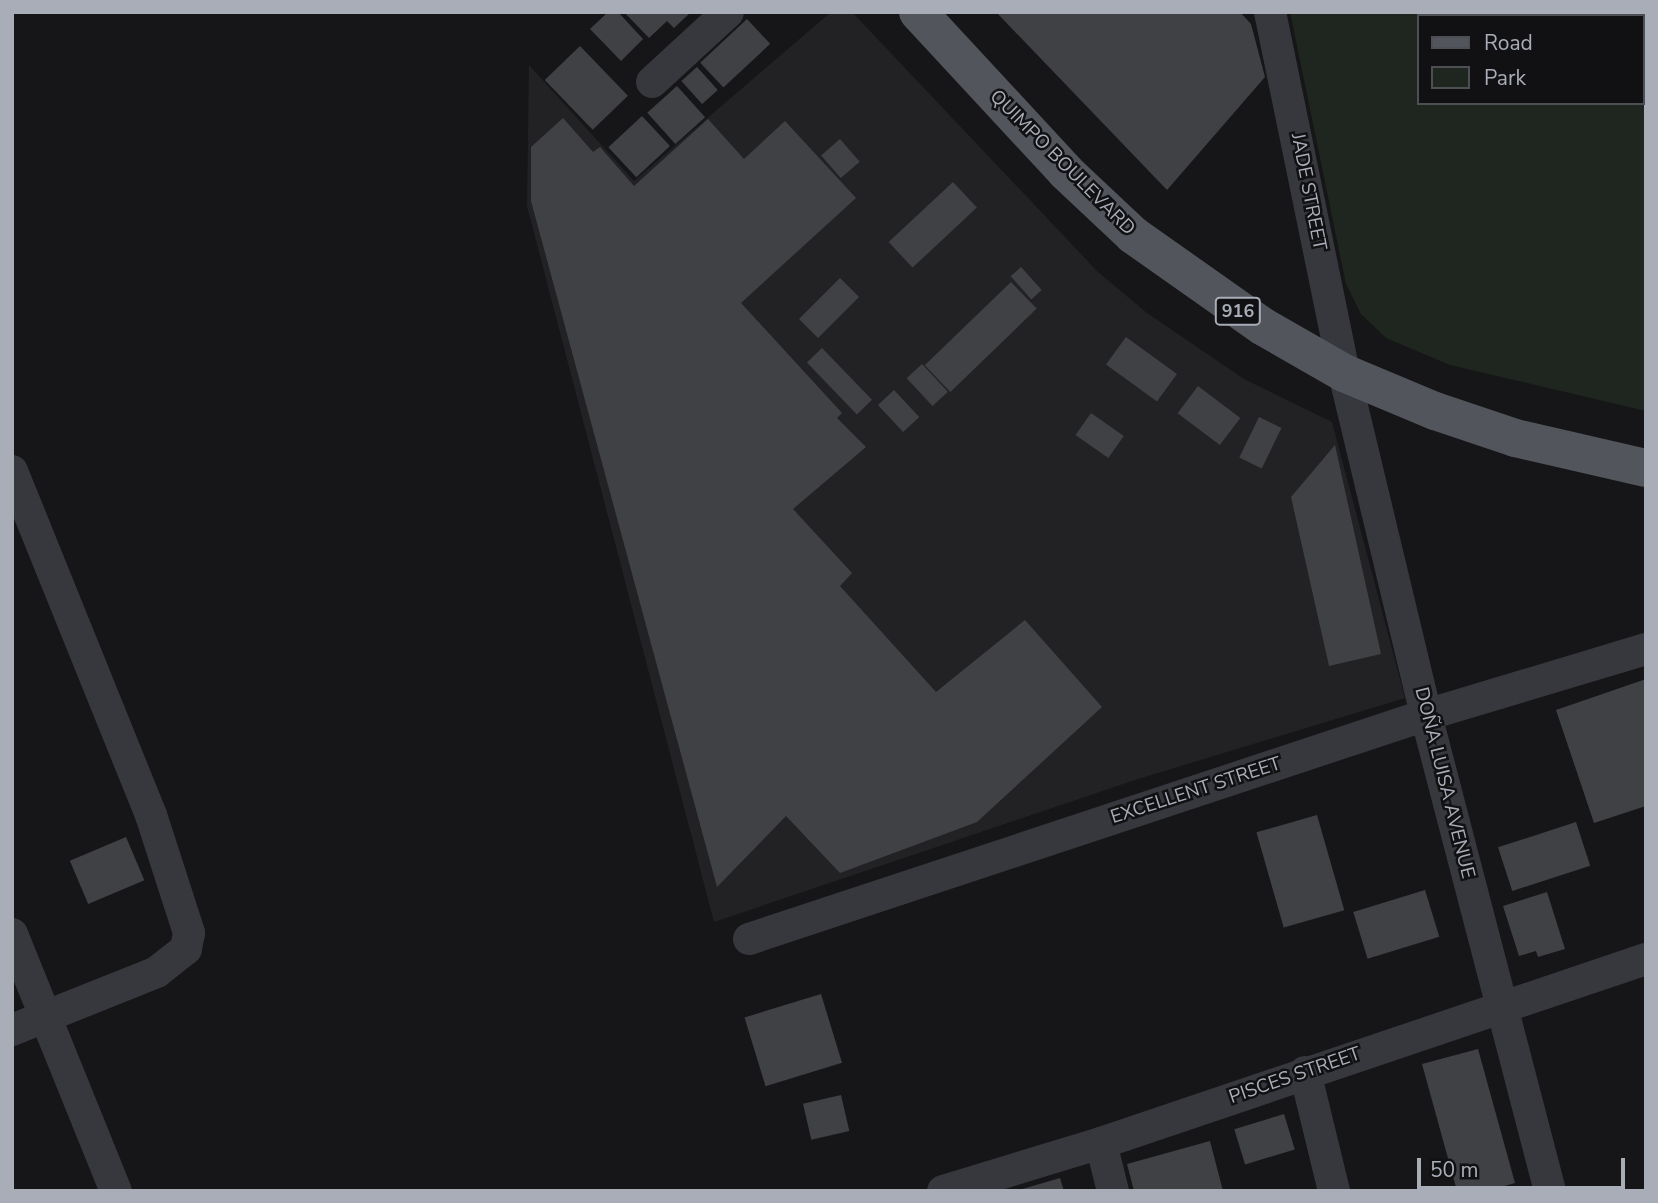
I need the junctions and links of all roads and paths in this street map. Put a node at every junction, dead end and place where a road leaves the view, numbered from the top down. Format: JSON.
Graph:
{"nodes":[{"id":1,"x":728,"y":12,"type":"edge"},
{"id":2,"x":918,"y":12,"type":"edge"},
{"id":3,"x":1270,"y":12,"type":"edge"},
{"id":4,"x":652,"y":82,"type":"dead end"},
{"id":5,"x":1344,"y":373,"type":"junction"},
{"id":6,"x":1646,"y":468,"type":"edge"},
{"id":7,"x":12,"y":471,"type":"edge"},
{"id":8,"x":1646,"y":649,"type":"edge"},
{"id":9,"x":1426,"y":715,"type":"junction"},
{"id":10,"x":12,"y":934,"type":"edge"},
{"id":11,"x":749,"y":939,"type":"dead end"},
{"id":12,"x":1646,"y":959,"type":"edge"},
{"id":13,"x":1502,"y":1007,"type":"junction"},
{"id":14,"x":45,"y":1017,"type":"junction"},
{"id":15,"x":12,"y":1030,"type":"edge"},
{"id":16,"x":1305,"y":1072,"type":"junction"},
{"id":17,"x":1101,"y":1143,"type":"junction"},
{"id":18,"x":116,"y":1191,"type":"edge"},
{"id":19,"x":943,"y":1191,"type":"edge"},
{"id":20,"x":1113,"y":1191,"type":"edge"},
{"id":21,"x":1334,"y":1191,"type":"edge"},
{"id":22,"x":1550,"y":1191,"type":"edge"}],
"edges":[{"from":1,"to":4,"type":"street"},
{"from":2,"to":5,"type":"main road","name":"QUIMPO BOULEVARD","number":"916"},
{"from":3,"to":5,"type":"street","name":"JADE STREET"},
{"from":5,"to":6,"type":"main road","name":"QUIMPO BOULEVARD","number":"916"},
{"from":5,"to":9,"type":"street","name":"DOÑA LUISA AVENUE"},
{"from":7,"to":14,"type":"street"},
{"from":8,"to":9,"type":"street","name":"EXCELLENT STREET"},
{"from":9,"to":11,"type":"street","name":"EXCELLENT STREET"},
{"from":9,"to":13,"type":"street","name":"DOÑA LUISA AVENUE"},
{"from":10,"to":14,"type":"street"},
{"from":12,"to":13,"type":"street","name":"PISCES STREET"},
{"from":13,"to":16,"type":"street","name":"PISCES STREET"},
{"from":13,"to":22,"type":"street","name":"DOÑA LUISA AVENUE"},
{"from":14,"to":15,"type":"street"},
{"from":14,"to":18,"type":"street"},
{"from":16,"to":17,"type":"street","name":"PISCES STREET"},
{"from":16,"to":21,"type":"street"},
{"from":17,"to":19,"type":"street","name":"PISCES STREET"},
{"from":17,"to":20,"type":"street"}]}
